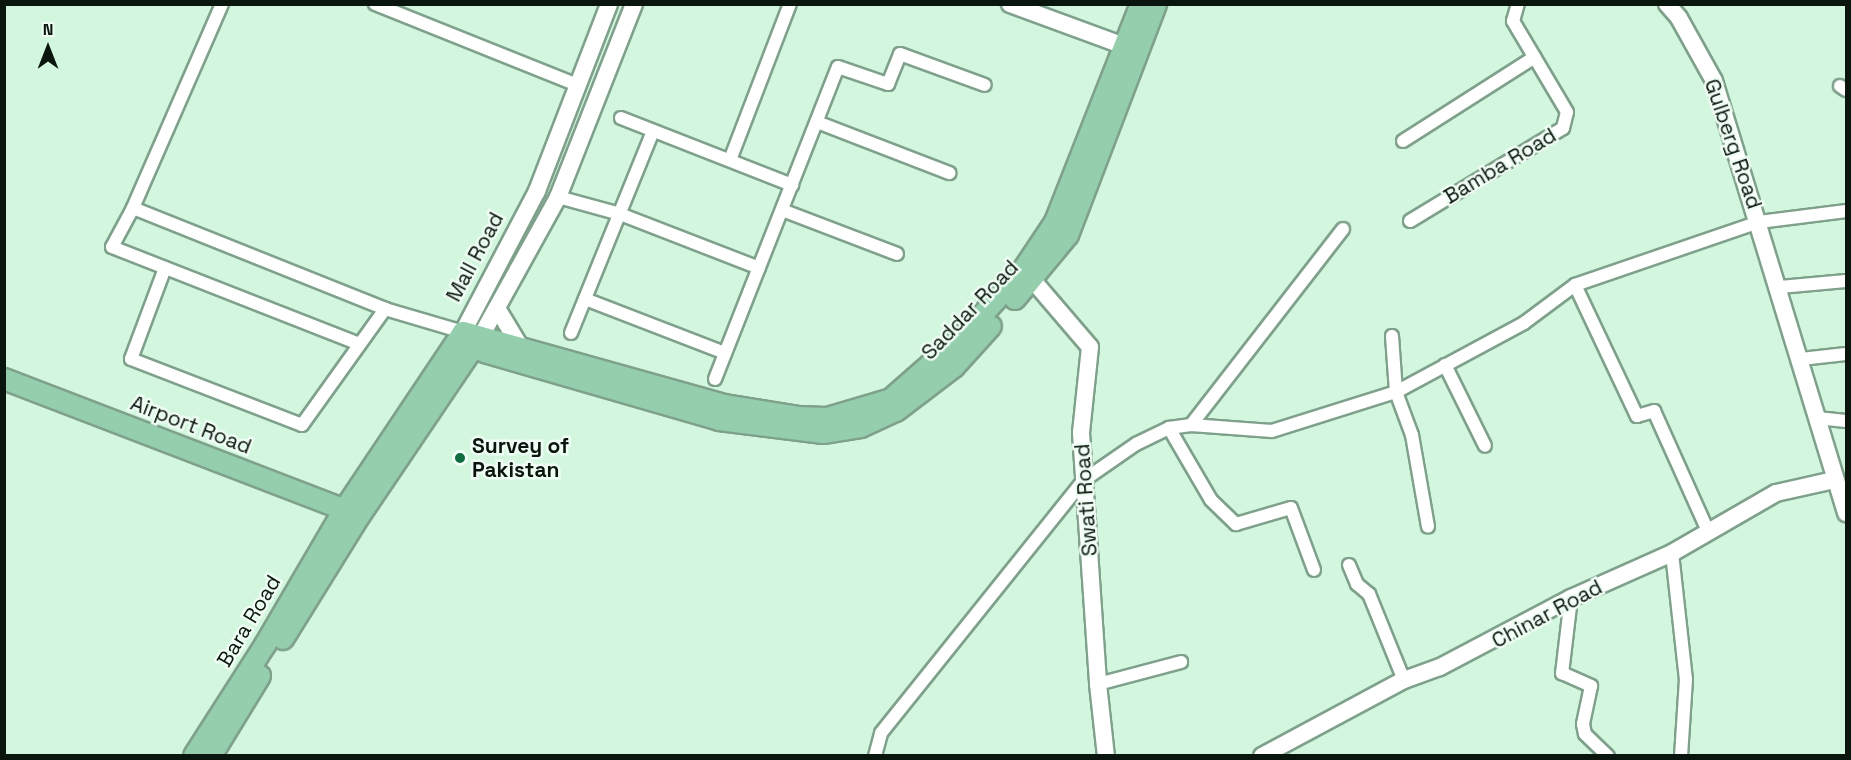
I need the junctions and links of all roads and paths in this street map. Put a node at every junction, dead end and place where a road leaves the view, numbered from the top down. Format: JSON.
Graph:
{"nodes":[{"id":1,"x":222,"y":4,"type":"edge"},
{"id":2,"x":375,"y":4,"type":"edge"},
{"id":3,"x":609,"y":4,"type":"edge"},
{"id":4,"x":634,"y":4,"type":"edge"},
{"id":5,"x":790,"y":4,"type":"edge"},
{"id":6,"x":1010,"y":4,"type":"edge"},
{"id":7,"x":1141,"y":4,"type":"edge"},
{"id":8,"x":1156,"y":4,"type":"edge"},
{"id":9,"x":1518,"y":4,"type":"edge"},
{"id":10,"x":1667,"y":4,"type":"edge"},
{"id":11,"x":1131,"y":49,"type":"junction"},
{"id":12,"x":1535,"y":57,"type":"junction"},
{"id":13,"x":578,"y":85,"type":"junction"},
{"id":14,"x":985,"y":86,"type":"dead end"},
{"id":15,"x":621,"y":118,"type":"dead end"},
{"id":16,"x":817,"y":122,"type":"junction"},
{"id":17,"x":653,"y":131,"type":"junction"},
{"id":18,"x":1403,"y":141,"type":"dead end"},
{"id":19,"x":730,"y":160,"type":"junction"},
{"id":20,"x":949,"y":173,"type":"dead end"},
{"id":21,"x":792,"y":185,"type":"junction"},
{"id":22,"x":558,"y":196,"type":"junction"},
{"id":23,"x":133,"y":208,"type":"junction"},
{"id":24,"x":782,"y":210,"type":"junction"},
{"id":25,"x":1846,"y":211,"type":"edge"},
{"id":26,"x":620,"y":214,"type":"junction"},
{"id":27,"x":1410,"y":221,"type":"dead end"},
{"id":28,"x":1759,"y":222,"type":"junction"},
{"id":29,"x":1343,"y":229,"type":"dead end"},
{"id":30,"x":897,"y":254,"type":"dead end"},
{"id":31,"x":165,"y":268,"type":"junction"},
{"id":32,"x":759,"y":268,"type":"junction"},
{"id":33,"x":1028,"y":274,"type":"junction"},
{"id":34,"x":1846,"y":281,"type":"edge"},
{"id":35,"x":1575,"y":285,"type":"junction"},
{"id":36,"x":1780,"y":287,"type":"junction"},
{"id":37,"x":585,"y":299,"type":"junction"},
{"id":38,"x":497,"y":308,"type":"junction"},
{"id":39,"x":385,"y":309,"type":"junction"},
{"id":40,"x":571,"y":333,"type":"dead end"},
{"id":41,"x":1392,"y":336,"type":"dead end"},
{"id":42,"x":468,"y":341,"type":"junction"},
{"id":43,"x":360,"y":344,"type":"junction"},
{"id":44,"x":725,"y":353,"type":"junction"},
{"id":45,"x":1846,"y":354,"type":"edge"},
{"id":46,"x":520,"y":355,"type":"junction"},
{"id":47,"x":1801,"y":359,"type":"junction"},
{"id":48,"x":1446,"y":365,"type":"junction"},
{"id":49,"x":458,"y":369,"type":"junction"},
{"id":50,"x":715,"y":379,"type":"dead end"},
{"id":51,"x":4,"y":380,"type":"edge"},
{"id":52,"x":1396,"y":392,"type":"junction"},
{"id":53,"x":1817,"y":418,"type":"junction"},
{"id":54,"x":1846,"y":421,"type":"edge"},
{"id":55,"x":1191,"y":425,"type":"junction"},
{"id":56,"x":1169,"y":428,"type":"junction"},
{"id":57,"x":1485,"y":446,"type":"dead end"},
{"id":58,"x":1084,"y":480,"type":"junction"},
{"id":59,"x":1840,"y":480,"type":"edge"},
{"id":60,"x":352,"y":513,"type":"junction"},
{"id":61,"x":1846,"y":513,"type":"edge"},
{"id":62,"x":1428,"y":527,"type":"dead end"},
{"id":63,"x":1708,"y":531,"type":"junction"},
{"id":64,"x":1672,"y":553,"type":"junction"},
{"id":65,"x":1349,"y":566,"type":"dead end"},
{"id":66,"x":1314,"y":570,"type":"dead end"},
{"id":67,"x":1571,"y":598,"type":"junction"},
{"id":68,"x":1181,"y":662,"type":"dead end"},
{"id":69,"x":1404,"y":680,"type":"junction"},
{"id":70,"x":1098,"y":684,"type":"junction"},
{"id":71,"x":194,"y":756,"type":"edge"},
{"id":72,"x":211,"y":756,"type":"edge"},
{"id":73,"x":874,"y":756,"type":"edge"},
{"id":74,"x":1106,"y":756,"type":"edge"},
{"id":75,"x":1262,"y":756,"type":"edge"},
{"id":76,"x":1608,"y":756,"type":"edge"},
{"id":77,"x":1682,"y":756,"type":"edge"}],
"edges":[{"from":1,"to":23,"type":"street"},
{"from":2,"to":13,"type":"street"},
{"from":3,"to":13,"type":"street","name":"Mall Road"},
{"from":4,"to":22,"type":"street","name":"Mall Road"},
{"from":5,"to":19,"type":"street"},
{"from":6,"to":11,"type":"street"},
{"from":7,"to":11,"type":"main road"},
{"from":8,"to":11,"type":"main road"},
{"from":9,"to":12,"type":"street","name":"Bamba Road"},
{"from":10,"to":28,"type":"street","name":"Gulberg Road"},
{"from":11,"to":33,"type":"main road"},
{"from":12,"to":18,"type":"street"},
{"from":12,"to":27,"type":"street","name":"Bamba Road"},
{"from":13,"to":42,"type":"street","name":"Mall Road"},
{"from":14,"to":16,"type":"street"},
{"from":15,"to":17,"type":"street"},
{"from":16,"to":20,"type":"street"},
{"from":16,"to":21,"type":"street"},
{"from":17,"to":19,"type":"street"},
{"from":17,"to":26,"type":"street"},
{"from":19,"to":21,"type":"street"},
{"from":21,"to":24,"type":"street"},
{"from":22,"to":26,"type":"street"},
{"from":22,"to":38,"type":"street","name":"Mall Road"},
{"from":23,"to":31,"type":"street"},
{"from":23,"to":39,"type":"street"},
{"from":24,"to":30,"type":"street"},
{"from":24,"to":32,"type":"street"},
{"from":25,"to":28,"type":"street"},
{"from":26,"to":32,"type":"street"},
{"from":26,"to":37,"type":"street"},
{"from":28,"to":35,"type":"street"},
{"from":28,"to":36,"type":"street","name":"Gulberg Road"},
{"from":29,"to":55,"type":"street"},
{"from":31,"to":43,"type":"street"},
{"from":31,"to":43,"type":"street"},
{"from":32,"to":44,"type":"street"},
{"from":33,"to":46,"type":"main road"},
{"from":33,"to":58,"type":"street","name":"Swati Road"},
{"from":34,"to":36,"type":"street"},
{"from":35,"to":48,"type":"street"},
{"from":35,"to":63,"type":"street"},
{"from":36,"to":47,"type":"street","name":"Gulberg Road"},
{"from":37,"to":40,"type":"street"},
{"from":37,"to":44,"type":"street"},
{"from":38,"to":42,"type":"street","name":"Mall Road"},
{"from":38,"to":46,"type":"street"},
{"from":39,"to":42,"type":"street"},
{"from":39,"to":43,"type":"street"},
{"from":41,"to":52,"type":"street"},
{"from":42,"to":46,"type":"main road"},
{"from":42,"to":49,"type":"main road"},
{"from":42,"to":60,"type":"main road","name":"Mall Road"},
{"from":44,"to":50,"type":"street"},
{"from":45,"to":47,"type":"street"},
{"from":46,"to":49,"type":"main road"},
{"from":47,"to":53,"type":"street","name":"Gulberg Road"},
{"from":48,"to":52,"type":"street"},
{"from":48,"to":57,"type":"street"},
{"from":49,"to":60,"type":"main road"},
{"from":51,"to":60,"type":"main road","name":"Airport Road"},
{"from":52,"to":55,"type":"street"},
{"from":52,"to":62,"type":"street"},
{"from":53,"to":54,"type":"street"},
{"from":53,"to":59,"type":"street","name":"Gulberg Road"},
{"from":55,"to":56,"type":"street"},
{"from":56,"to":58,"type":"street"},
{"from":56,"to":66,"type":"street"},
{"from":58,"to":70,"type":"street","name":"Swati Road"},
{"from":58,"to":73,"type":"street"},
{"from":59,"to":61,"type":"street","name":"Gulberg Road"},
{"from":59,"to":63,"type":"street","name":"Chinar Road"},
{"from":60,"to":71,"type":"main road","name":"Bara Road"},
{"from":60,"to":72,"type":"main road"},
{"from":63,"to":64,"type":"street","name":"Chinar Road"},
{"from":64,"to":67,"type":"street","name":"Chinar Road"},
{"from":64,"to":77,"type":"street"},
{"from":65,"to":69,"type":"street"},
{"from":67,"to":69,"type":"street","name":"Chinar Road"},
{"from":67,"to":76,"type":"street"},
{"from":68,"to":70,"type":"street"},
{"from":69,"to":75,"type":"street","name":"Chinar Road"},
{"from":70,"to":74,"type":"street","name":"Swati Road"}]}
